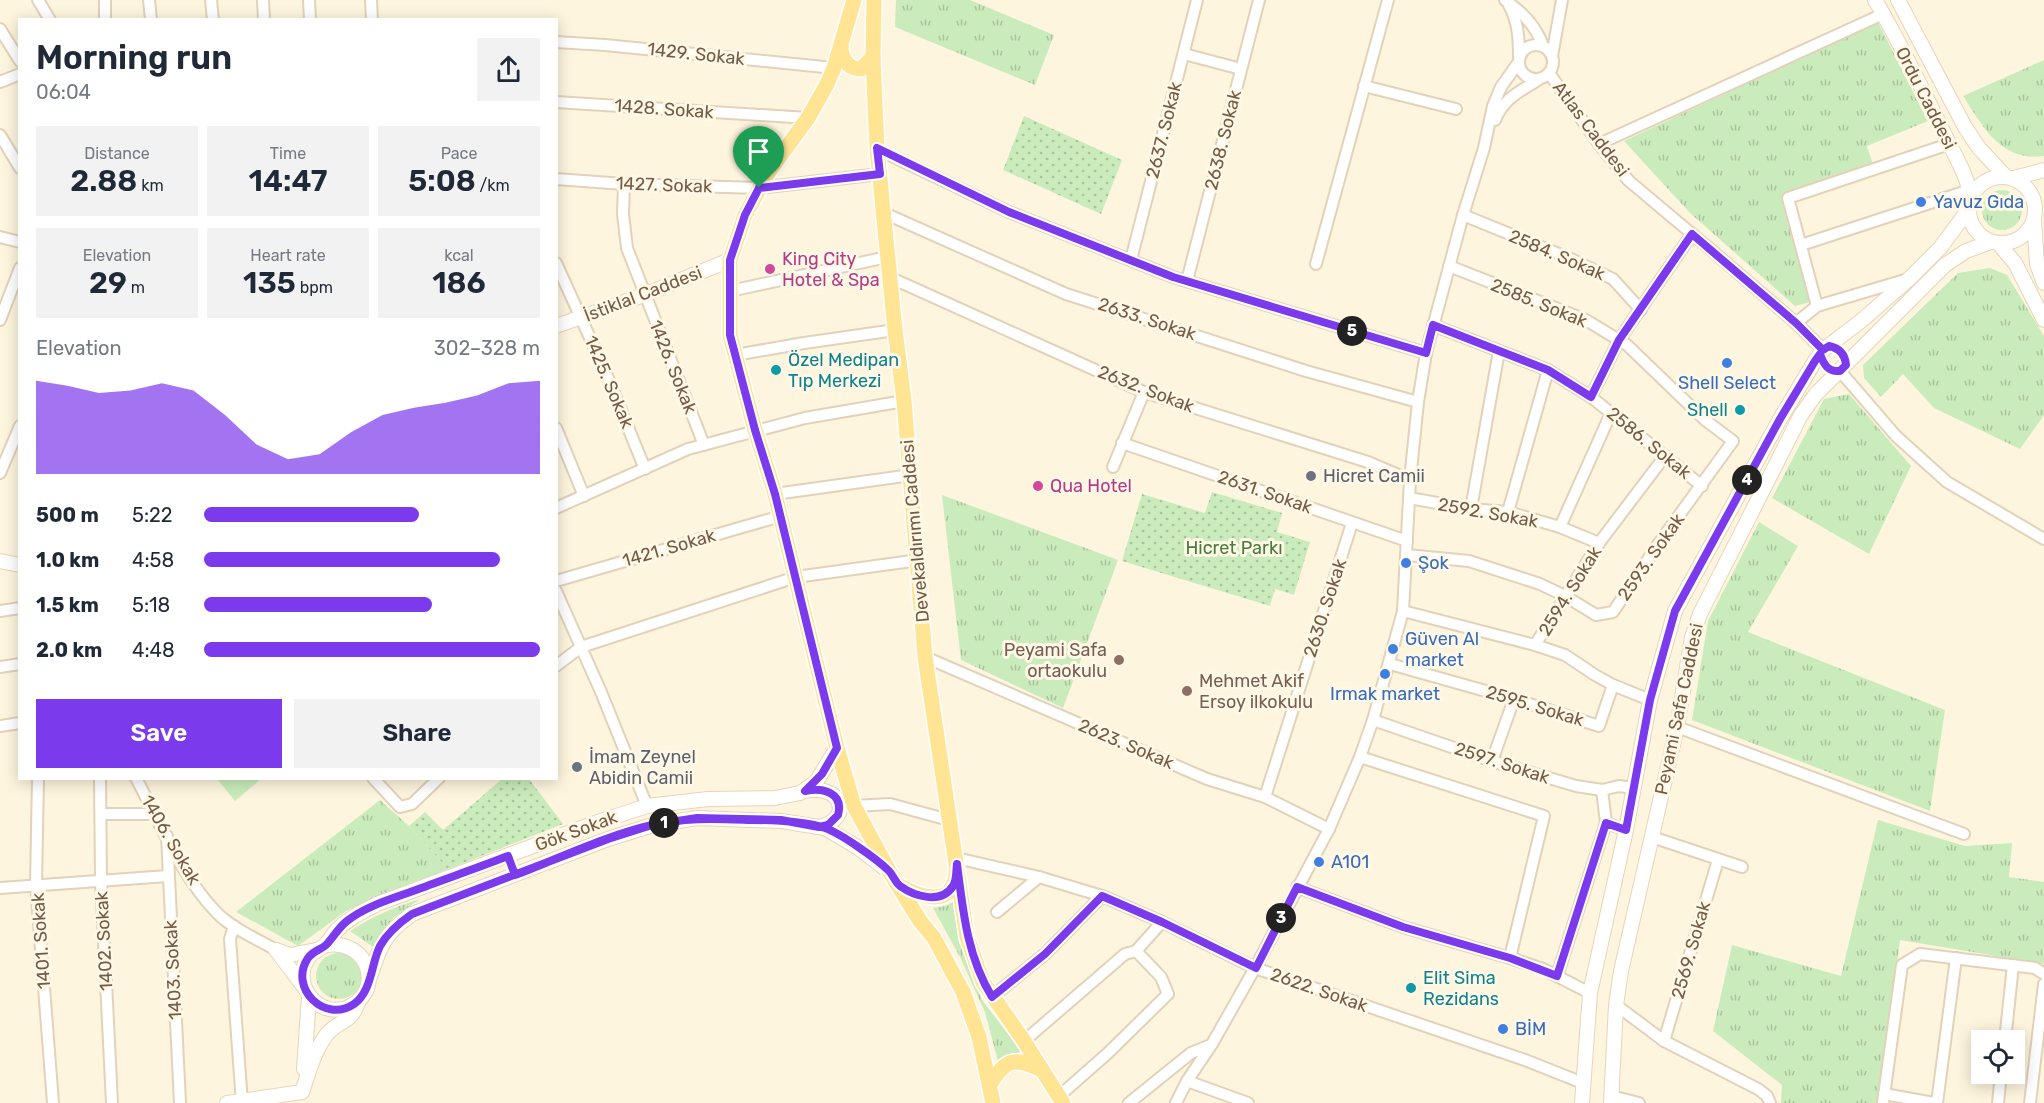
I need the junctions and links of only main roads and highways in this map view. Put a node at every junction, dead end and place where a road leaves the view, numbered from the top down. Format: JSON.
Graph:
{"nodes":[{"id":1,"x":854,"y":0,"type":"edge"},
{"id":2,"x":874,"y":0,"type":"edge"},
{"id":3,"x":1875,"y":0,"type":"edge"},
{"id":4,"x":1898,"y":0,"type":"edge"},
{"id":5,"x":842,"y":39,"type":"junction"},
{"id":6,"x":873,"y":57,"type":"junction"},
{"id":7,"x":2044,"y":170,"type":"edge"},
{"id":8,"x":2010,"y":177,"type":"junction"},
{"id":9,"x":1970,"y":200,"type":"junction"},
{"id":10,"x":2038,"y":211,"type":"edge"},
{"id":11,"x":1994,"y":242,"type":"junction"},
{"id":12,"x":730,"y":260,"type":"junction"},
{"id":13,"x":2041,"y":264,"type":"edge"},
{"id":14,"x":2044,"y":283,"type":"edge"},
{"id":15,"x":2044,"y":320,"type":"edge"},
{"id":16,"x":558,"y":325,"type":"edge"},
{"id":17,"x":1824,"y":350,"type":"junction"},
{"id":18,"x":1843,"y":368,"type":"junction"},
{"id":19,"x":18,"y":556,"type":"edge"},
{"id":20,"x":0,"y":559,"type":"edge"},
{"id":21,"x":18,"y":564,"type":"edge"},
{"id":22,"x":837,"y":748,"type":"junction"},
{"id":23,"x":805,"y":791,"type":"junction"},
{"id":24,"x":819,"y":827,"type":"junction"},
{"id":25,"x":508,"y":856,"type":"junction"},
{"id":26,"x":956,"y":861,"type":"junction"},
{"id":27,"x":515,"y":875,"type":"junction"},
{"id":28,"x":894,"y":878,"type":"junction"},
{"id":29,"x":321,"y":947,"type":"junction"},
{"id":30,"x":368,"y":982,"type":"junction"},
{"id":31,"x":307,"y":993,"type":"junction"},
{"id":32,"x":360,"y":999,"type":"junction"},
{"id":33,"x":1042,"y":1070,"type":"junction"},
{"id":34,"x":990,"y":1084,"type":"junction"},
{"id":35,"x":302,"y":1097,"type":"edge"},
{"id":36,"x":1611,"y":1099,"type":"edge"},
{"id":37,"x":1060,"y":1100,"type":"edge"},
{"id":38,"x":242,"y":1101,"type":"edge"},
{"id":39,"x":227,"y":1103,"type":"edge"},
{"id":40,"x":993,"y":1103,"type":"edge"},
{"id":41,"x":1582,"y":1103,"type":"edge"}],
"edges":[{"from":1,"to":5,"type":"main road"},
{"from":2,"to":6,"type":"main road","name":"Devekaldırımı Caddesi"},
{"from":3,"to":9,"type":"main road","name":"Ordu Caddesi"},
{"from":4,"to":8,"type":"main road","name":"Ordu Caddesi"},
{"from":5,"to":6,"type":"main road"},
{"from":5,"to":12,"type":"main road"},
{"from":6,"to":26,"type":"main road","name":"Devekaldırımı Caddesi"},
{"from":7,"to":8,"type":"main road"},
{"from":8,"to":9,"type":"main road"},
{"from":8,"to":10,"type":"main road"},
{"from":9,"to":11,"type":"main road"},
{"from":9,"to":17,"type":"main road","name":"Peyami Safa Caddesi"},
{"from":10,"to":11,"type":"main road"},
{"from":10,"to":13,"type":"main road"},
{"from":11,"to":15,"type":"main road"},
{"from":11,"to":18,"type":"main road","name":"Peyami Safa Caddesi"},
{"from":12,"to":16,"type":"main road","name":"İstiklal Caddesi"},
{"from":12,"to":22,"type":"main road"},
{"from":13,"to":14,"type":"main road"},
{"from":17,"to":18,"type":"main road"},
{"from":17,"to":18,"type":"main road"},
{"from":17,"to":41,"type":"main road","name":"Peyami Safa Caddesi"},
{"from":18,"to":36,"type":"main road","name":"Peyami Safa Caddesi"},
{"from":19,"to":20,"type":"main road"},
{"from":20,"to":21,"type":"main road"},
{"from":22,"to":23,"type":"main road"},
{"from":22,"to":28,"type":"main road"},
{"from":23,"to":24,"type":"main road"},
{"from":23,"to":25,"type":"main road","name":"Gök Sokak"},
{"from":24,"to":27,"type":"main road","name":"Gök Sokak"},
{"from":24,"to":28,"type":"main road","name":"Gök Sokak"},
{"from":25,"to":27,"type":"main road"},
{"from":25,"to":29,"type":"main road","name":"Gök Sokak"},
{"from":26,"to":28,"type":"main road"},
{"from":26,"to":33,"type":"main road","name":"Devekaldırımı Caddesi"},
{"from":27,"to":30,"type":"main road","name":"Gök Sokak"},
{"from":28,"to":34,"type":"main road"},
{"from":29,"to":30,"type":"main road"},
{"from":29,"to":31,"type":"main road","name":"Gök Sokak"},
{"from":29,"to":31,"type":"main road"},
{"from":30,"to":32,"type":"main road"},
{"from":31,"to":32,"type":"main road"},
{"from":31,"to":35,"type":"main road","name":"Gök Sokak"},
{"from":32,"to":35,"type":"main road"},
{"from":33,"to":34,"type":"main road"},
{"from":33,"to":37,"type":"main road","name":"Devekaldırımı Caddesi"},
{"from":34,"to":40,"type":"main road"},
{"from":35,"to":38,"type":"main road"},
{"from":38,"to":39,"type":"main road"}]}
